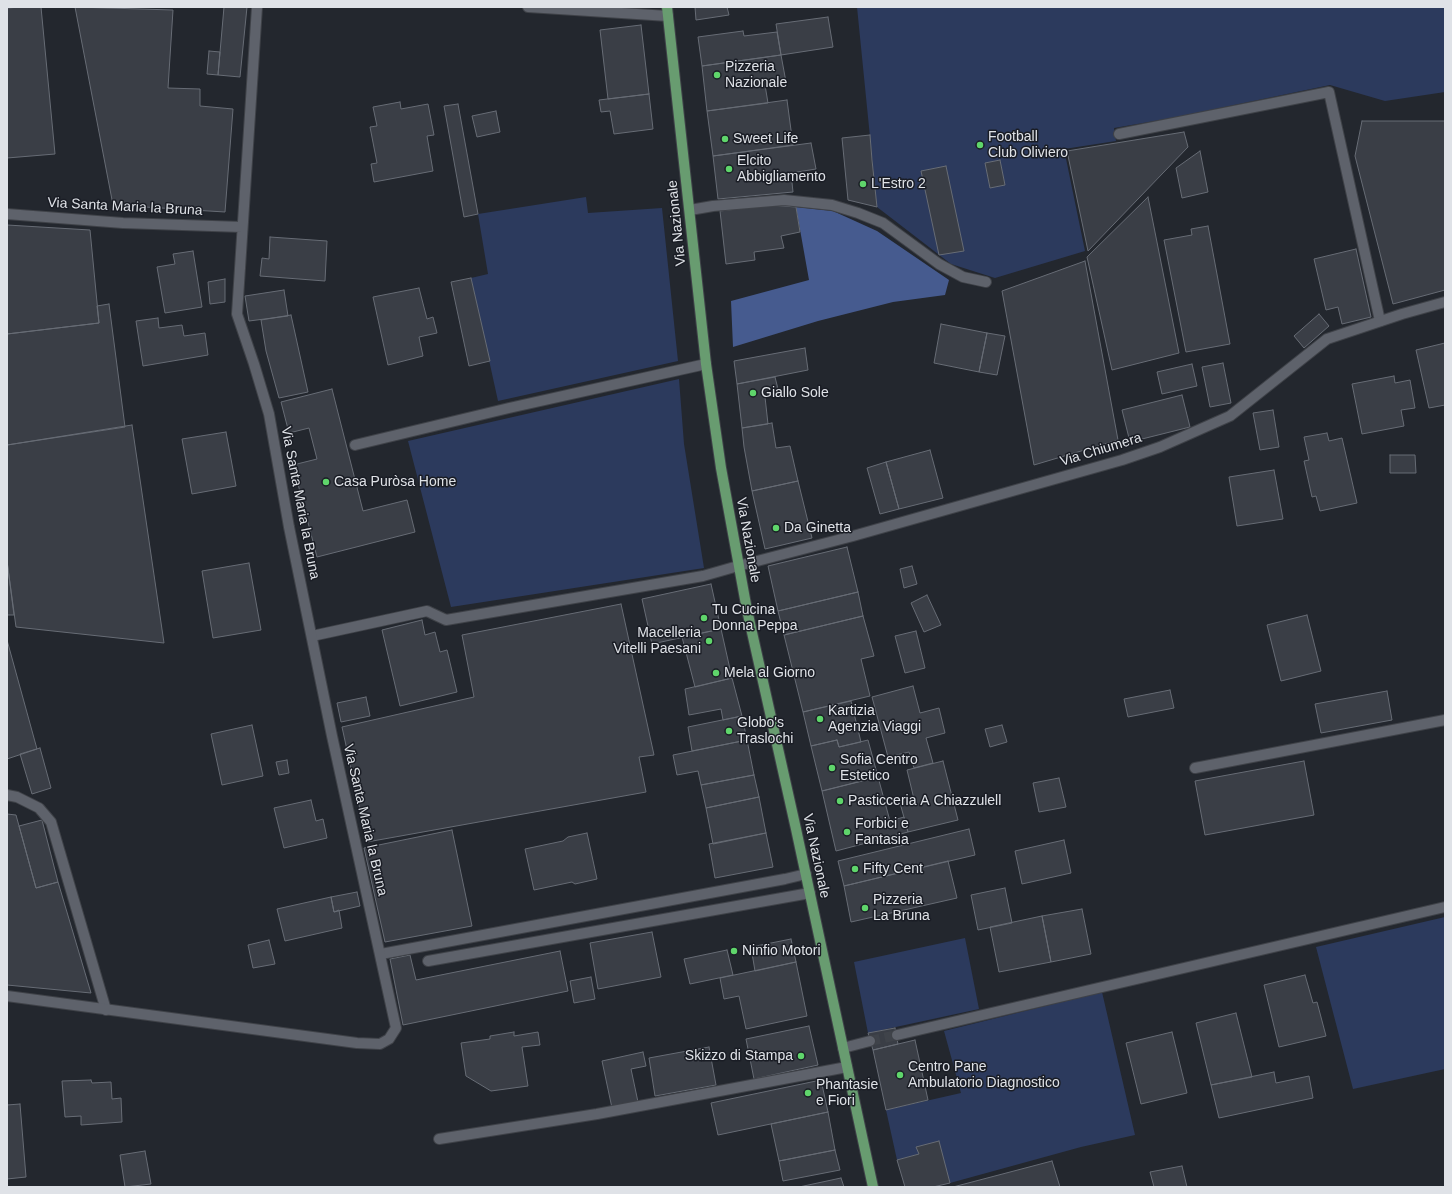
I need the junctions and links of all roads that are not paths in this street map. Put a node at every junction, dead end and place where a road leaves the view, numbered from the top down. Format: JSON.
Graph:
{"nodes":[{"id":1,"x":257,"y":7,"type":"edge"},
{"id":2,"x":528,"y":7,"type":"edge"},
{"id":3,"x":667,"y":11,"type":"edge"},
{"id":4,"x":1119,"y":134,"type":"dead end"},
{"id":5,"x":690,"y":210,"type":"junction"},
{"id":6,"x":7,"y":214,"type":"edge"},
{"id":7,"x":242,"y":227,"type":"junction"},
{"id":8,"x":986,"y":282,"type":"dead end"},
{"id":9,"x":1445,"y":302,"type":"edge"},
{"id":10,"x":1380,"y":321,"type":"junction"},
{"id":11,"x":706,"y":364,"type":"junction"},
{"id":12,"x":355,"y":445,"type":"dead end"},
{"id":13,"x":738,"y":566,"type":"junction"},
{"id":14,"x":312,"y":636,"type":"junction"},
{"id":15,"x":1445,"y":720,"type":"edge"},
{"id":16,"x":1195,"y":768,"type":"dead end"},
{"id":17,"x":7,"y":795,"type":"edge"},
{"id":18,"x":806,"y":874,"type":"junction"},
{"id":19,"x":810,"y":893,"type":"junction"},
{"id":20,"x":1445,"y":907,"type":"edge"},
{"id":21,"x":381,"y":954,"type":"junction"},
{"id":22,"x":428,"y":961,"type":"dead end"},
{"id":23,"x":7,"y":996,"type":"edge"},
{"id":24,"x":106,"y":1010,"type":"junction"},
{"id":25,"x":896,"y":1035,"type":"tunnel mouth"},
{"id":26,"x":870,"y":1041,"type":"tunnel mouth"},
{"id":27,"x":843,"y":1048,"type":"junction"},
{"id":28,"x":847,"y":1067,"type":"junction"},
{"id":29,"x":439,"y":1139,"type":"dead end"},
{"id":30,"x":874,"y":1187,"type":"edge"}],
"edges":[{"from":1,"to":7,"type":"street","name":"Via Santa Maria la Bruna"},
{"from":2,"to":3,"type":"street"},
{"from":3,"to":5,"type":"main road","name":"Via Nazionale"},
{"from":4,"to":10,"type":"street"},
{"from":5,"to":8,"type":"street"},
{"from":5,"to":11,"type":"main road","name":"Via Nazionale"},
{"from":6,"to":7,"type":"street","name":"Via Santa Maria la Bruna"},
{"from":7,"to":14,"type":"street","name":"Via Santa Maria la Bruna"},
{"from":9,"to":10,"type":"street","name":"Via Chiumera"},
{"from":10,"to":13,"type":"street","name":"Via Chiumera"},
{"from":11,"to":12,"type":"street"},
{"from":11,"to":13,"type":"main road","name":"Via Nazionale"},
{"from":13,"to":14,"type":"street","name":"Via Chiumera"},
{"from":13,"to":18,"type":"main road","name":"Via Nazionale"},
{"from":14,"to":21,"type":"street","name":"Via Santa Maria la Bruna"},
{"from":15,"to":16,"type":"street"},
{"from":17,"to":24,"type":"street"},
{"from":18,"to":19,"type":"main road","name":"Via Nazionale"},
{"from":18,"to":21,"type":"street"},
{"from":19,"to":22,"type":"street"},
{"from":19,"to":27,"type":"main road","name":"Via Nazionale"},
{"from":20,"to":25,"type":"street"},
{"from":21,"to":24,"type":"street","name":"Via Santa Maria la Bruna"},
{"from":23,"to":24,"type":"street","name":"Via Santa Maria la Bruna"},
{"from":26,"to":27,"type":"street"},
{"from":27,"to":28,"type":"main road","name":"Via Nazionale"},
{"from":28,"to":29,"type":"street"},
{"from":28,"to":30,"type":"main road","name":"Via Nazionale"}]}
